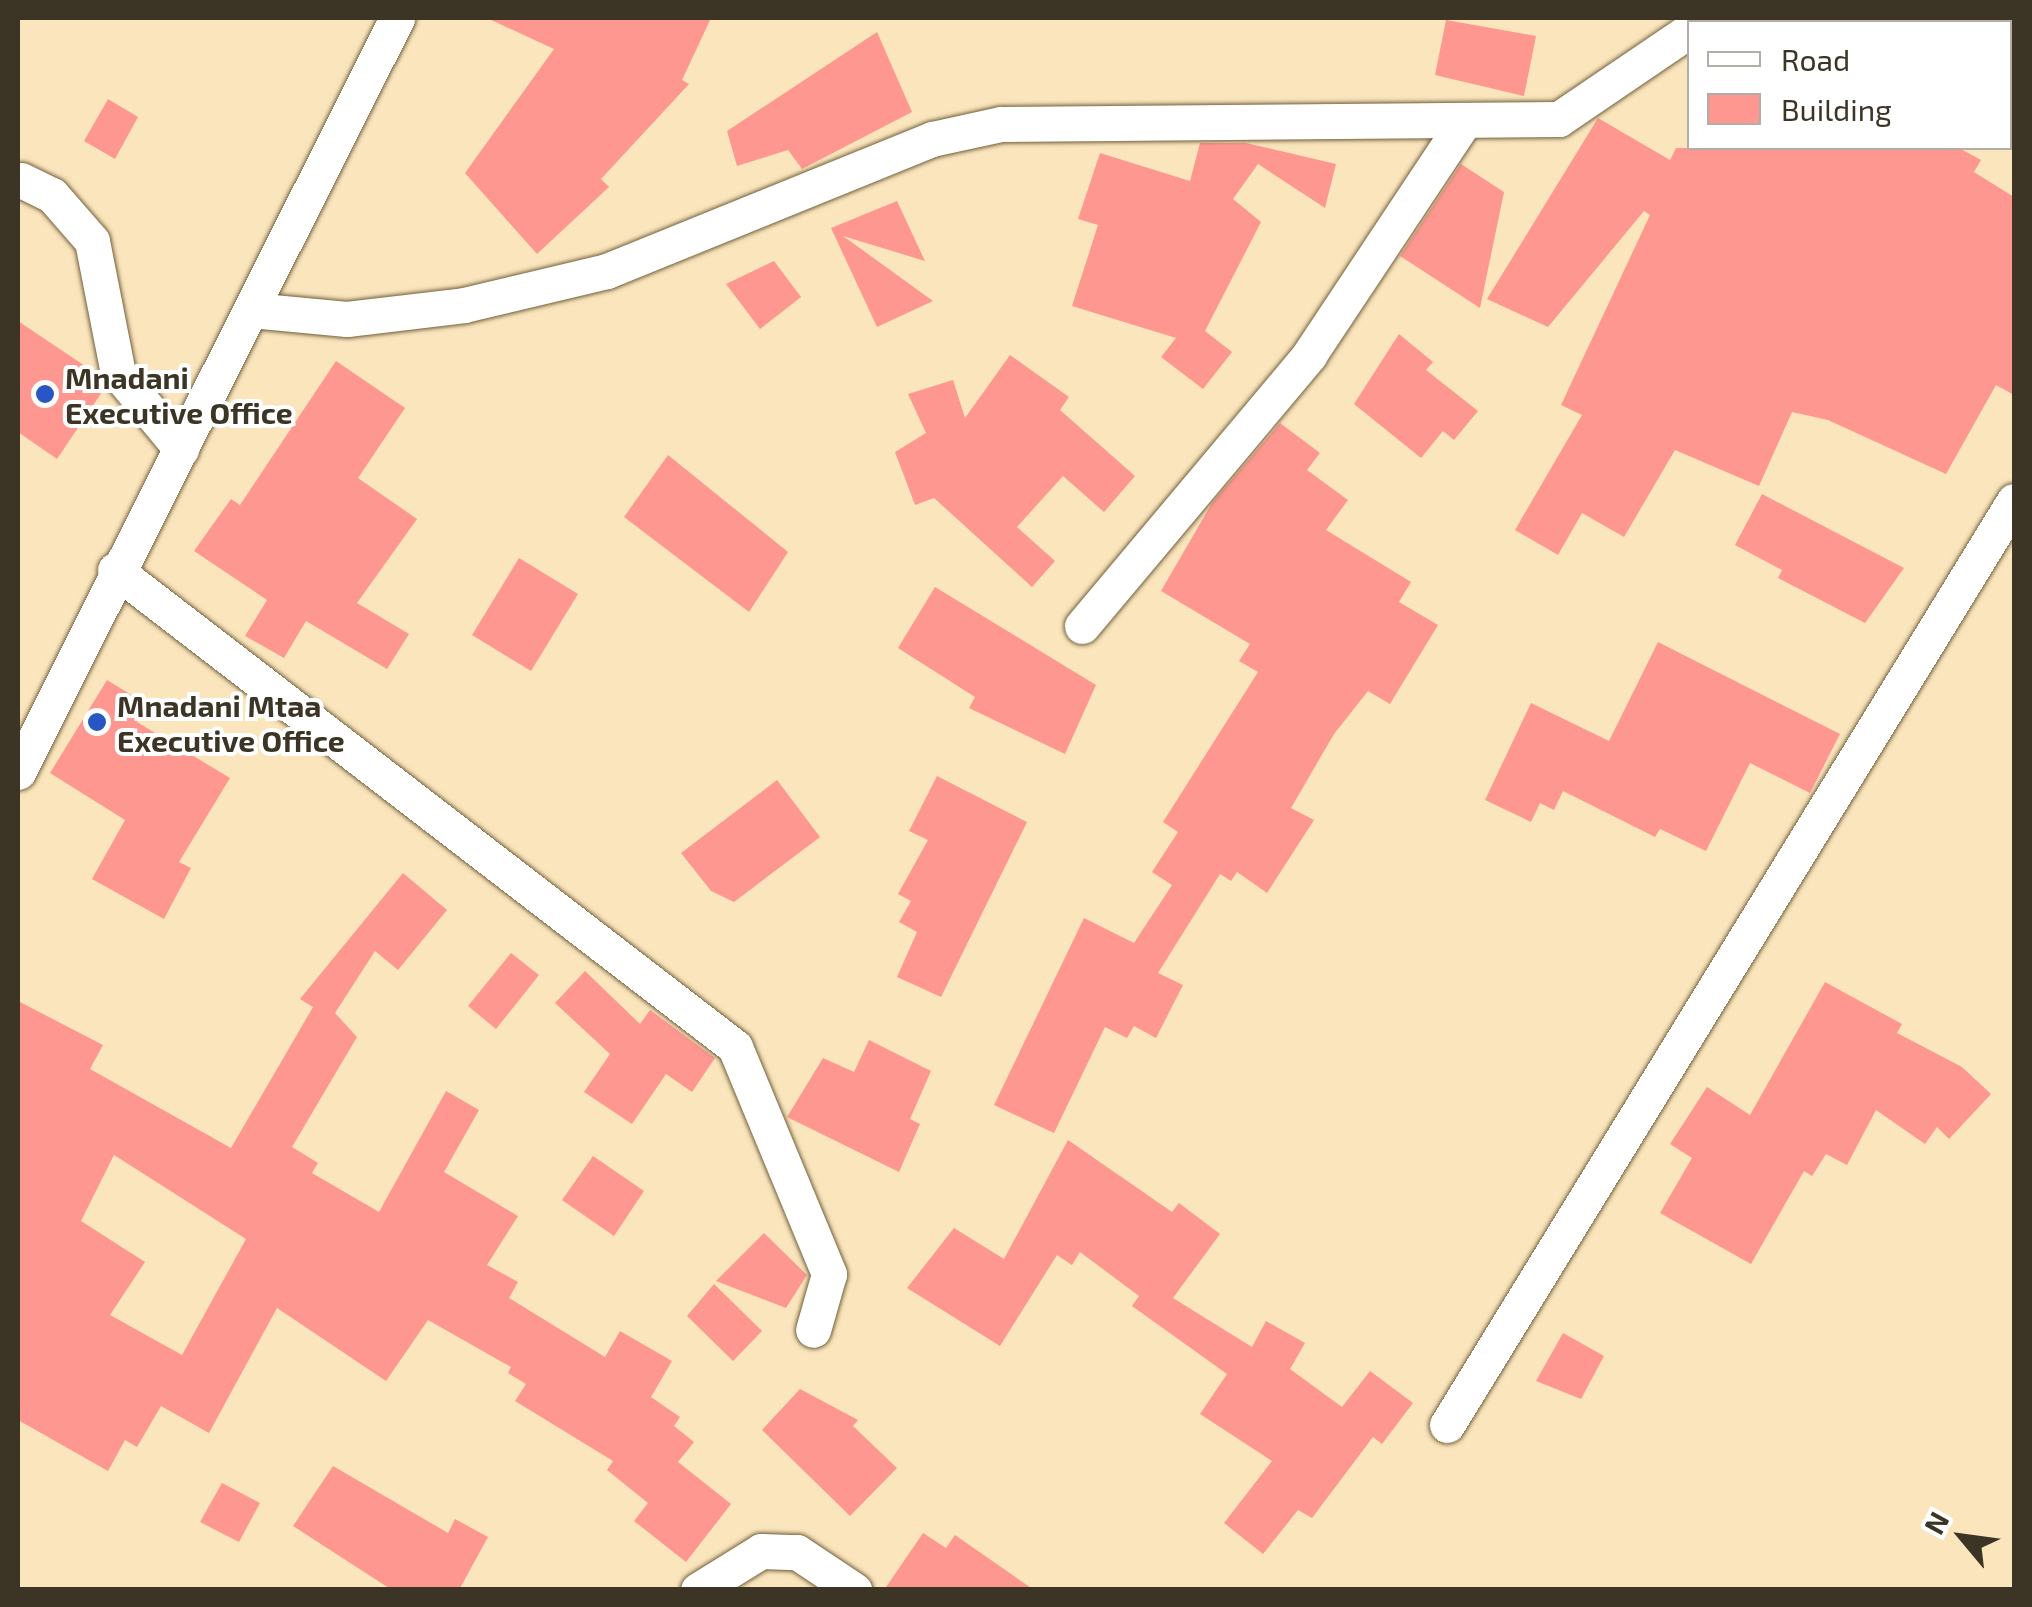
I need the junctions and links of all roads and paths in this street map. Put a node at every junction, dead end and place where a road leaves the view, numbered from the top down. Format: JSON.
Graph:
{"nodes":[{"id":1,"x":397,"y":18,"type":"edge"},
{"id":2,"x":1687,"y":32,"type":"edge"},
{"id":3,"x":1463,"y":123,"type":"junction"},
{"id":4,"x":21,"y":180,"type":"dead end"},
{"id":5,"x":251,"y":310,"type":"junction"},
{"id":6,"x":181,"y":449,"type":"junction"},
{"id":7,"x":2014,"y":501,"type":"edge"},
{"id":8,"x":116,"y":570,"type":"junction"},
{"id":9,"x":1082,"y":626,"type":"dead end"},
{"id":10,"x":18,"y":772,"type":"edge"},
{"id":11,"x":814,"y":1330,"type":"dead end"},
{"id":12,"x":1446,"y":1425,"type":"dead end"},
{"id":13,"x":698,"y":1590,"type":"edge"},
{"id":14,"x":854,"y":1590,"type":"edge"}],
"edges":[{"from":1,"to":5,"type":"street"},
{"from":2,"to":3,"type":"street"},
{"from":3,"to":5,"type":"street"},
{"from":3,"to":9,"type":"street"},
{"from":4,"to":6,"type":"street"},
{"from":5,"to":6,"type":"street"},
{"from":6,"to":8,"type":"street"},
{"from":7,"to":12,"type":"street"},
{"from":8,"to":10,"type":"street"},
{"from":8,"to":11,"type":"street"},
{"from":13,"to":14,"type":"street"}]}
